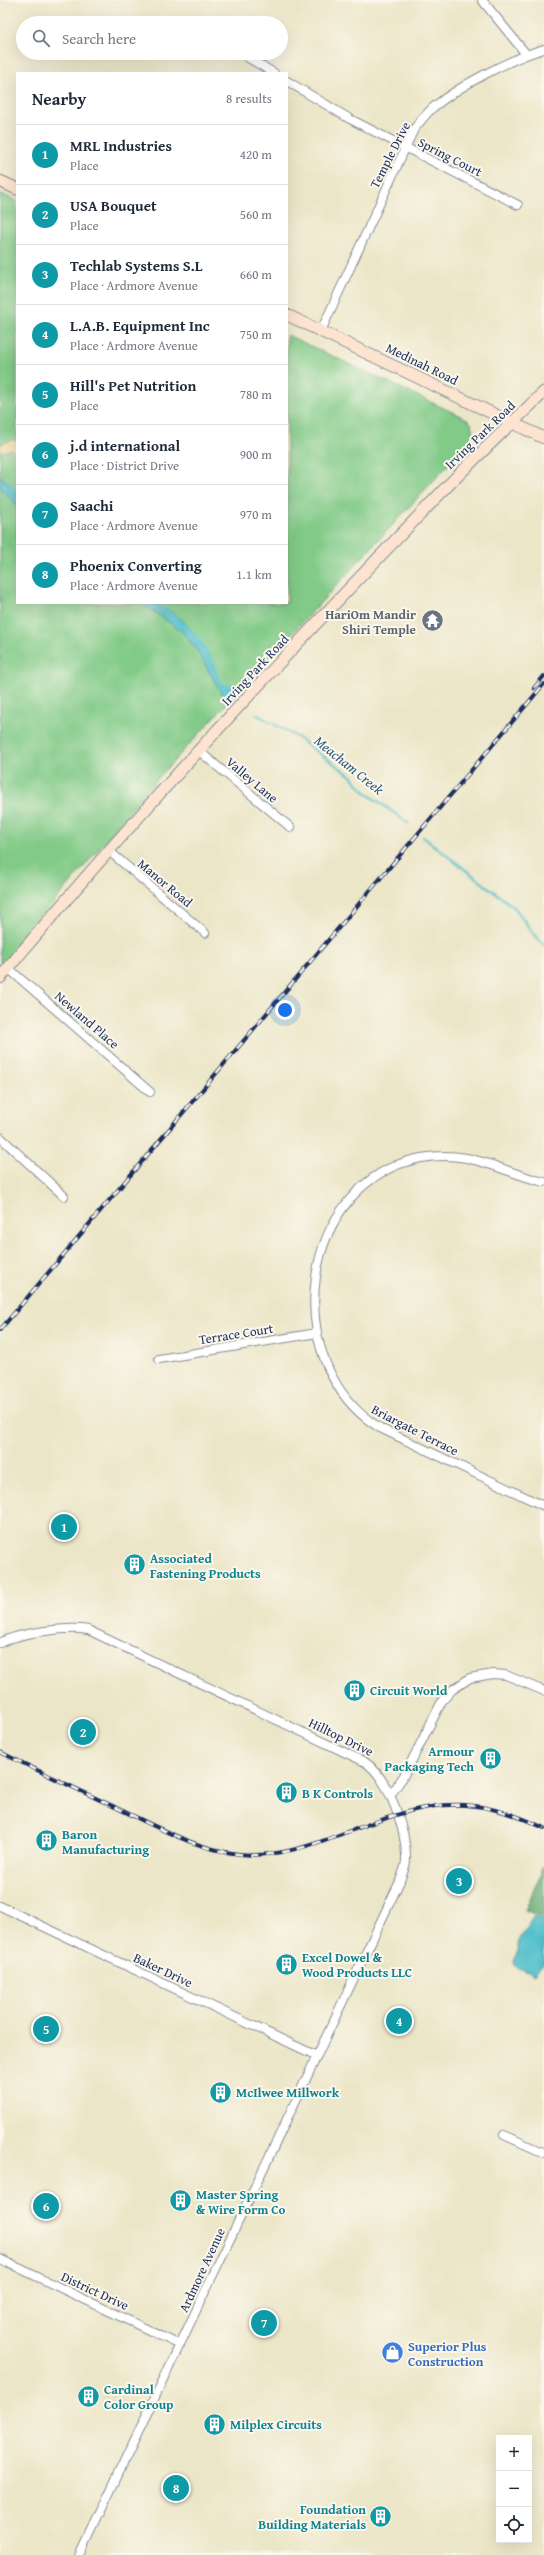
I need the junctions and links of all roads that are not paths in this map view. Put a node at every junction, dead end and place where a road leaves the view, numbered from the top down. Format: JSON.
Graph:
{"nodes":[{"id":1,"x":482,"y":0,"type":"edge"},
{"id":2,"x":544,"y":49,"type":"edge"},
{"id":3,"x":526,"y":54,"type":"junction"},
{"id":4,"x":252,"y":60,"type":"edge"},
{"id":5,"x":272,"y":72,"type":"edge"},
{"id":6,"x":288,"y":82,"type":"edge"},
{"id":7,"x":405,"y":147,"type":"junction"},
{"id":8,"x":0,"y":181,"type":"edge"},
{"id":9,"x":16,"y":189,"type":"edge"},
{"id":10,"x":518,"y":205,"type":"dead end"},
{"id":11,"x":288,"y":315,"type":"edge"},
{"id":12,"x":321,"y":331,"type":"junction"},
{"id":13,"x":544,"y":392,"type":"edge"},
{"id":14,"x":513,"y":423,"type":"junction"},
{"id":15,"x":544,"y":438,"type":"edge"},
{"id":16,"x":199,"y":751,"type":"junction"},
{"id":17,"x":290,"y":827,"type":"dead end"},
{"id":18,"x":109,"y":851,"type":"junction"},
{"id":19,"x":205,"y":933,"type":"dead end"},
{"id":20,"x":8,"y":968,"type":"junction"},
{"id":21,"x":0,"y":978,"type":"edge"},
{"id":22,"x":150,"y":1092,"type":"dead end"},
{"id":23,"x":0,"y":1137,"type":"edge"},
{"id":24,"x":544,"y":1182,"type":"edge"},
{"id":25,"x":64,"y":1196,"type":"dead end"},
{"id":26,"x":316,"y":1333,"type":"junction"},
{"id":27,"x":159,"y":1359,"type":"dead end"},
{"id":28,"x":544,"y":1506,"type":"edge"},
{"id":29,"x":0,"y":1643,"type":"edge"},
{"id":30,"x":544,"y":1691,"type":"edge"},
{"id":31,"x":390,"y":1796,"type":"junction"},
{"id":32,"x":0,"y":1906,"type":"edge"},
{"id":33,"x":317,"y":2056,"type":"junction"},
{"id":34,"x":504,"y":2135,"type":"dead end"},
{"id":35,"x":544,"y":2153,"type":"edge"},
{"id":36,"x":0,"y":2259,"type":"edge"},
{"id":37,"x":180,"y":2345,"type":"junction"},
{"id":38,"x":80,"y":2555,"type":"edge"}],
"edges":[{"from":1,"to":3,"type":"street"},
{"from":2,"to":3,"type":"street","name":"Temple Drive"},
{"from":3,"to":7,"type":"street","name":"Temple Drive"},
{"from":4,"to":5,"type":"street"},
{"from":6,"to":7,"type":"street","name":"Spring Court"},
{"from":7,"to":10,"type":"street","name":"Spring Court"},
{"from":7,"to":12,"type":"street","name":"Temple Drive"},
{"from":8,"to":9,"type":"main road"},
{"from":11,"to":12,"type":"main road","name":"Medinah Road"},
{"from":12,"to":14,"type":"main road","name":"Medinah Road"},
{"from":13,"to":14,"type":"main road","name":"Irving Park Road"},
{"from":14,"to":15,"type":"main road","name":"Medinah Road"},
{"from":14,"to":16,"type":"main road","name":"Irving Park Road"},
{"from":16,"to":17,"type":"street","name":"Valley Lane"},
{"from":16,"to":18,"type":"main road","name":"Irving Park Road"},
{"from":18,"to":19,"type":"street","name":"Manor Road"},
{"from":18,"to":20,"type":"main road","name":"Irving Park Road"},
{"from":20,"to":21,"type":"main road","name":"Irving Park Road"},
{"from":20,"to":22,"type":"street","name":"Newland Place"},
{"from":23,"to":25,"type":"street"},
{"from":24,"to":26,"type":"street","name":"Briargate Terrace"},
{"from":26,"to":27,"type":"street","name":"Terrace Court"},
{"from":26,"to":28,"type":"street","name":"Briargate Terrace"},
{"from":29,"to":31,"type":"street","name":"Hilltop Drive"},
{"from":30,"to":31,"type":"street"},
{"from":31,"to":33,"type":"street","name":"Ardmore Avenue"},
{"from":32,"to":33,"type":"street","name":"Baker Drive"},
{"from":33,"to":37,"type":"street","name":"Ardmore Avenue"},
{"from":34,"to":35,"type":"street"},
{"from":36,"to":37,"type":"street","name":"District Drive"},
{"from":37,"to":38,"type":"street","name":"Ardmore Avenue"}]}
